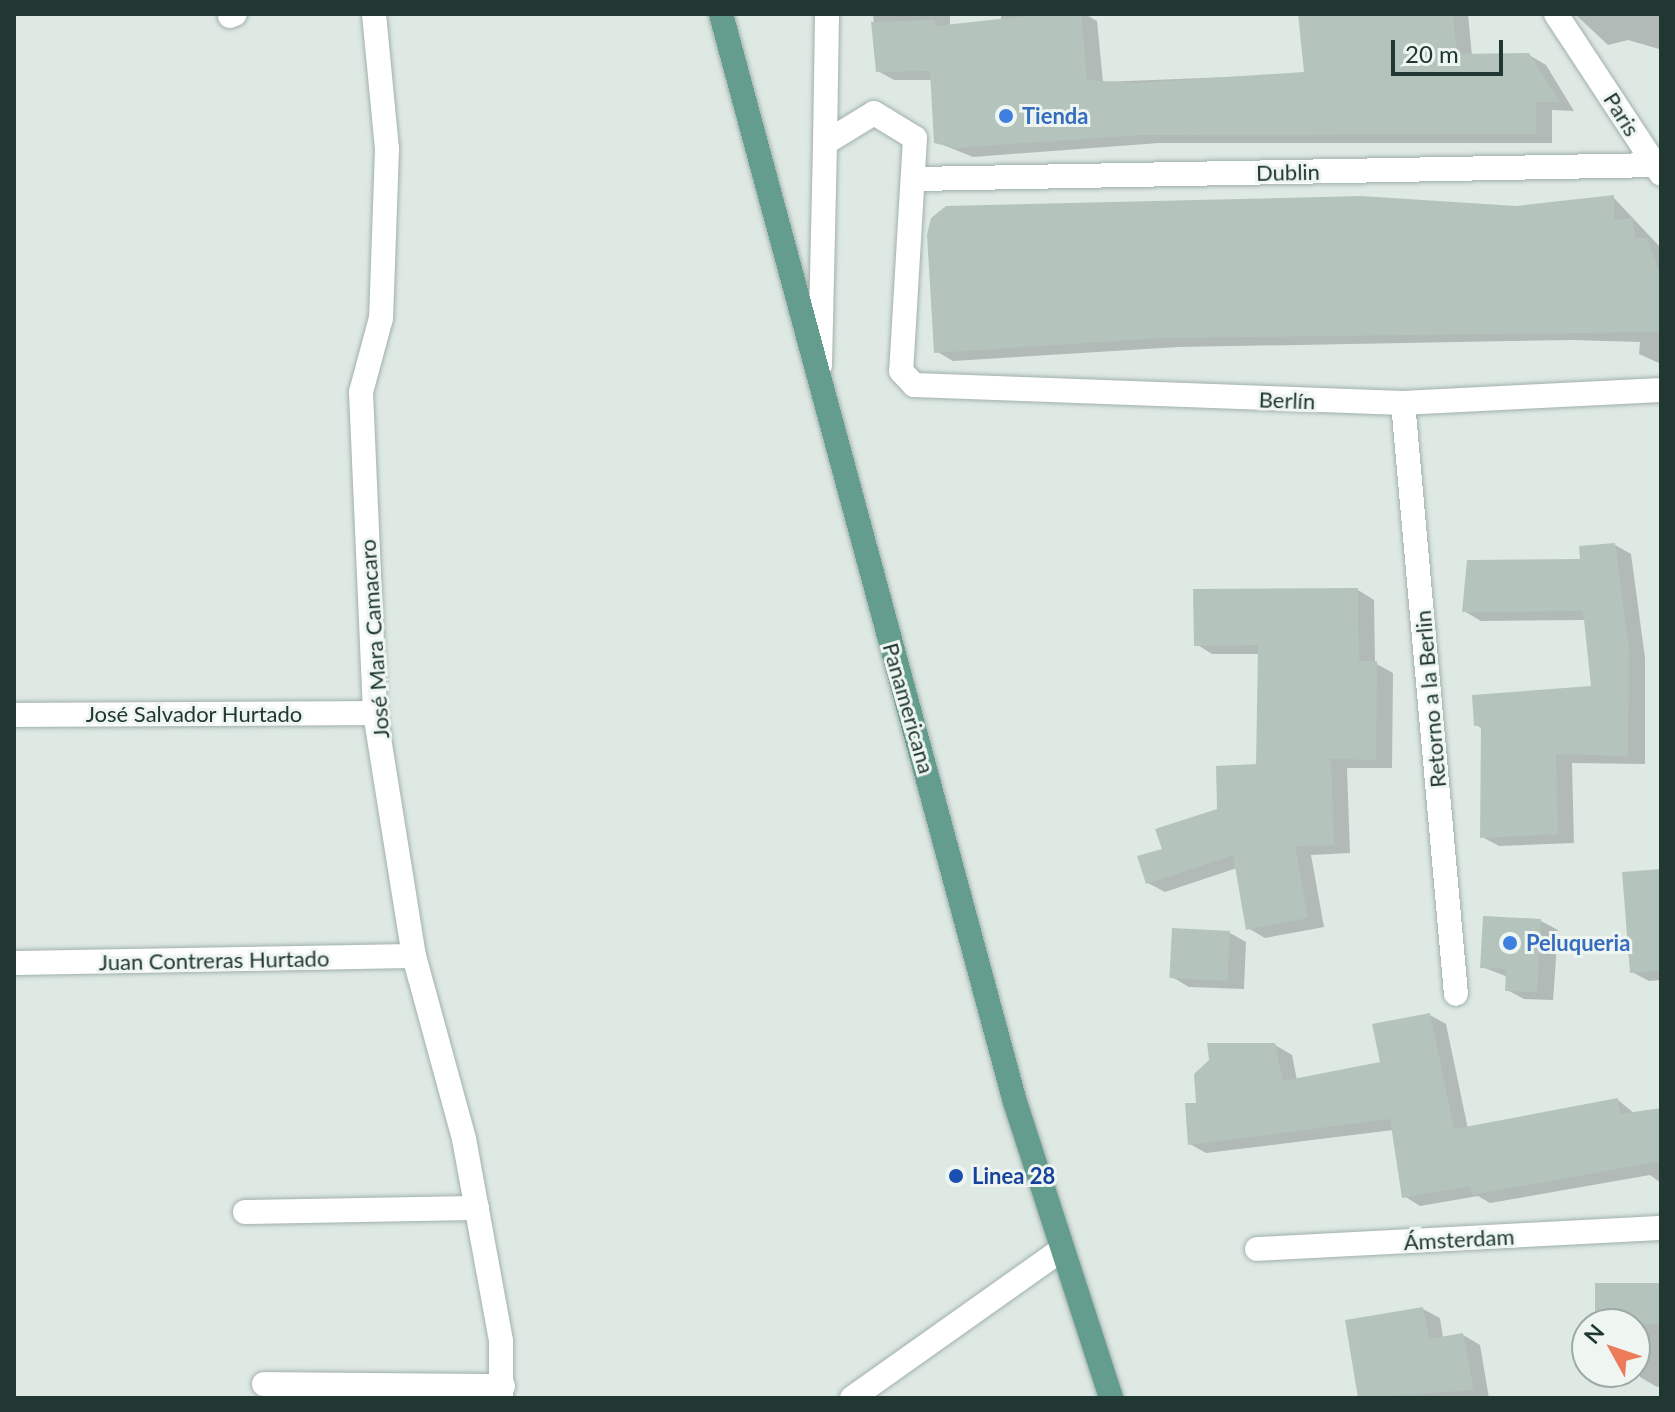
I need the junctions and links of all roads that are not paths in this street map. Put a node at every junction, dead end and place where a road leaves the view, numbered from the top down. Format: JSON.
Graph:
{"nodes":[{"id":1,"x":374,"y":14,"type":"edge"},
{"id":2,"x":721,"y":14,"type":"edge"},
{"id":3,"x":827,"y":14,"type":"edge"},
{"id":4,"x":1556,"y":14,"type":"edge"},
{"id":5,"x":825,"y":143,"type":"junction"},
{"id":6,"x":1659,"y":168,"type":"edge"},
{"id":7,"x":916,"y":179,"type":"junction"},
{"id":8,"x":819,"y":390,"type":"junction"},
{"id":9,"x":1661,"y":390,"type":"edge"},
{"id":10,"x":1403,"y":403,"type":"junction"},
{"id":11,"x":375,"y":713,"type":"junction"},
{"id":12,"x":14,"y":715,"type":"edge"},
{"id":13,"x":414,"y":956,"type":"junction"},
{"id":14,"x":14,"y":963,"type":"edge"},
{"id":15,"x":1456,"y":994,"type":"dead end"},
{"id":16,"x":477,"y":1208,"type":"junction"},
{"id":17,"x":245,"y":1212,"type":"dead end"},
{"id":18,"x":1661,"y":1228,"type":"edge"},
{"id":19,"x":1257,"y":1249,"type":"dead end"},
{"id":20,"x":1061,"y":1250,"type":"junction"},
{"id":21,"x":264,"y":1384,"type":"dead end"},
{"id":22,"x":502,"y":1392,"type":"edge"},
{"id":23,"x":852,"y":1398,"type":"edge"},
{"id":24,"x":1111,"y":1398,"type":"edge"}],
"edges":[{"from":1,"to":11,"type":"street","name":"José Mara Camacaro"},
{"from":2,"to":8,"type":"main road","name":"Panamericana"},
{"from":3,"to":5,"type":"street"},
{"from":4,"to":6,"type":"street","name":"Paris"},
{"from":5,"to":7,"type":"street"},
{"from":5,"to":8,"type":"street"},
{"from":6,"to":7,"type":"street","name":"Dublin"},
{"from":7,"to":10,"type":"street","name":"Berlín"},
{"from":8,"to":20,"type":"main road","name":"Panamericana"},
{"from":9,"to":10,"type":"street","name":"Berlín"},
{"from":10,"to":15,"type":"street","name":"Retorno a la Berlin"},
{"from":11,"to":12,"type":"street","name":"José Salvador Hurtado"},
{"from":11,"to":13,"type":"street","name":"José Mara Camacaro"},
{"from":13,"to":14,"type":"street","name":"Juan Contreras Hurtado"},
{"from":13,"to":16,"type":"street","name":"José Mara Camacaro"},
{"from":16,"to":17,"type":"street"},
{"from":16,"to":22,"type":"street","name":"José Mara Camacaro"},
{"from":18,"to":19,"type":"street","name":"Ámsterdam"},
{"from":20,"to":23,"type":"street"},
{"from":20,"to":24,"type":"main road","name":"Panamericana"},
{"from":21,"to":22,"type":"street"}]}
